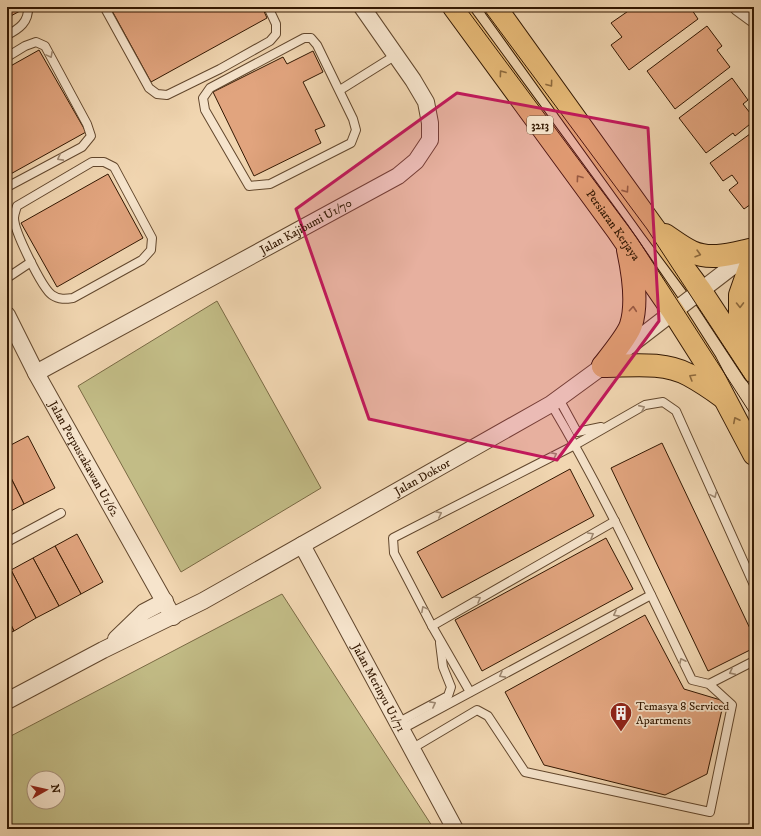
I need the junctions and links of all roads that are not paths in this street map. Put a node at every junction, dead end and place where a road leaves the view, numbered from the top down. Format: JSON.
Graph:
{"nodes":[{"id":1,"x":28,"y":7,"type":"edge"},
{"id":2,"x":107,"y":7,"type":"edge"},
{"id":3,"x":268,"y":7,"type":"edge"},
{"id":4,"x":362,"y":7,"type":"edge"},
{"id":5,"x":454,"y":7,"type":"edge"},
{"id":6,"x":495,"y":7,"type":"edge"},
{"id":7,"x":738,"y":7,"type":"edge"},
{"id":8,"x":754,"y":21,"type":"edge"},
{"id":9,"x":7,"y":35,"type":"edge"},
{"id":10,"x":396,"y":55,"type":"junction"},
{"id":11,"x":7,"y":57,"type":"edge"},
{"id":12,"x":340,"y":90,"type":"junction"},
{"id":13,"x":7,"y":187,"type":"edge"},
{"id":14,"x":653,"y":227,"type":"junction"},
{"id":15,"x":627,"y":243,"type":"junction"},
{"id":16,"x":754,"y":250,"type":"edge"},
{"id":17,"x":754,"y":255,"type":"edge"},
{"id":18,"x":31,"y":262,"type":"junction"},
{"id":19,"x":7,"y":278,"type":"edge"},
{"id":20,"x":700,"y":290,"type":"junction"},
{"id":21,"x":674,"y":311,"type":"junction"},
{"id":22,"x":7,"y":315,"type":"edge"},
{"id":23,"x":603,"y":366,"type":"junction"},
{"id":24,"x":752,"y":368,"type":"edge"},
{"id":25,"x":36,"y":373,"type":"junction"},
{"id":26,"x":725,"y":398,"type":"junction"},
{"id":27,"x":555,"y":402,"type":"junction"},
{"id":28,"x":608,"y":426,"type":"junction"},
{"id":29,"x":575,"y":444,"type":"junction"},
{"id":30,"x":754,"y":454,"type":"edge"},
{"id":31,"x":61,"y":513,"type":"dead end"},
{"id":32,"x":615,"y":521,"type":"junction"},
{"id":33,"x":7,"y":542,"type":"edge"},
{"id":34,"x":302,"y":545,"type":"junction"},
{"id":35,"x":754,"y":585,"type":"edge"},
{"id":36,"x":651,"y":595,"type":"junction"},
{"id":37,"x":165,"y":601,"type":"junction"},
{"id":38,"x":174,"y":617,"type":"junction"},
{"id":39,"x":432,"y":626,"type":"junction"},
{"id":40,"x":439,"y":638,"type":"junction"},
{"id":41,"x":103,"y":650,"type":"junction"},
{"id":42,"x":754,"y":661,"type":"edge"},
{"id":43,"x":709,"y":684,"type":"junction"},
{"id":44,"x":470,"y":692,"type":"junction"},
{"id":45,"x":7,"y":701,"type":"edge"},
{"id":46,"x":401,"y":725,"type":"junction"},
{"id":47,"x":413,"y":748,"type":"junction"},
{"id":48,"x":455,"y":829,"type":"edge"}],
"edges":[{"from":1,"to":9,"type":"lane"},
{"from":2,"to":3,"type":"lane"},
{"from":4,"to":10,"type":"street","name":"Jalan Kajibumi U1/70"},
{"from":15,"to":5,"type":"main road","name":"Persiaran Kerjaya","number":"3213","one_way":true},
{"from":6,"to":14,"type":"main road","number":"3213","one_way":true},
{"from":7,"to":8,"type":"street"},
{"from":10,"to":12,"type":"lane"},
{"from":10,"to":25,"type":"street","name":"Jalan Kajibumi U1/70"},
{"from":11,"to":13,"type":"lane","one_way":true},
{"from":12,"to":12,"type":"lane"},
{"from":14,"to":16,"type":"main road","one_way":true},
{"from":14,"to":20,"type":"main road","number":"3213"},
{"from":15,"to":21,"type":"main road","name":"Persiaran Kerjaya","number":"3213"},
{"from":23,"to":15,"type":"main road","one_way":true},
{"from":16,"to":20,"type":"street","name":"Jalan Doktor"},
{"from":17,"to":24,"type":"main road","one_way":true},
{"from":18,"to":18,"type":"lane"},
{"from":18,"to":19,"type":"lane"},
{"from":20,"to":21,"type":"street","name":"Jalan Doktor"},
{"from":20,"to":24,"type":"main road","number":"3213"},
{"from":21,"to":23,"type":"street","name":"Jalan Doktor"},
{"from":21,"to":26,"type":"main road","name":"Persiaran Kerjaya","number":"3213"},
{"from":22,"to":25,"type":"street","name":"Jalan Perpustakawan U1/62"},
{"from":26,"to":23,"type":"main road","one_way":true},
{"from":23,"to":27,"type":"street","name":"Jalan Doktor"},
{"from":25,"to":37,"type":"street","name":"Jalan Perpustakawan U1/62"},
{"from":30,"to":26,"type":"main road","name":"Persiaran Kerjaya","number":"3213","one_way":true},
{"from":27,"to":28,"type":"lane"},
{"from":27,"to":29,"type":"lane"},
{"from":27,"to":34,"type":"street","name":"Jalan Doktor"},
{"from":28,"to":29,"type":"lane"},
{"from":28,"to":35,"type":"lane","one_way":true},
{"from":29,"to":32,"type":"lane"},
{"from":39,"to":29,"type":"lane","one_way":true},
{"from":31,"to":33,"type":"lane"},
{"from":32,"to":36,"type":"lane"},
{"from":39,"to":32,"type":"lane","one_way":true},
{"from":34,"to":38,"type":"street","name":"Jalan Doktor"},
{"from":34,"to":46,"type":"street","name":"Jalan Merinyu U1/71"},
{"from":43,"to":36,"type":"lane","one_way":true},
{"from":36,"to":44,"type":"lane","one_way":true},
{"from":37,"to":38,"type":"street"},
{"from":37,"to":41,"type":"street"},
{"from":38,"to":41,"type":"street","name":"Jalan Doktor"},
{"from":39,"to":40,"type":"lane"},
{"from":40,"to":44,"type":"lane"},
{"from":46,"to":40,"type":"lane","one_way":true},
{"from":41,"to":45,"type":"street"},
{"from":42,"to":43,"type":"lane","one_way":true},
{"from":43,"to":47,"type":"lane"},
{"from":44,"to":46,"type":"lane"},
{"from":46,"to":47,"type":"street","name":"Jalan Merinyu U1/71"},
{"from":47,"to":48,"type":"street","name":"Jalan Merinyu U1/71"}]}
